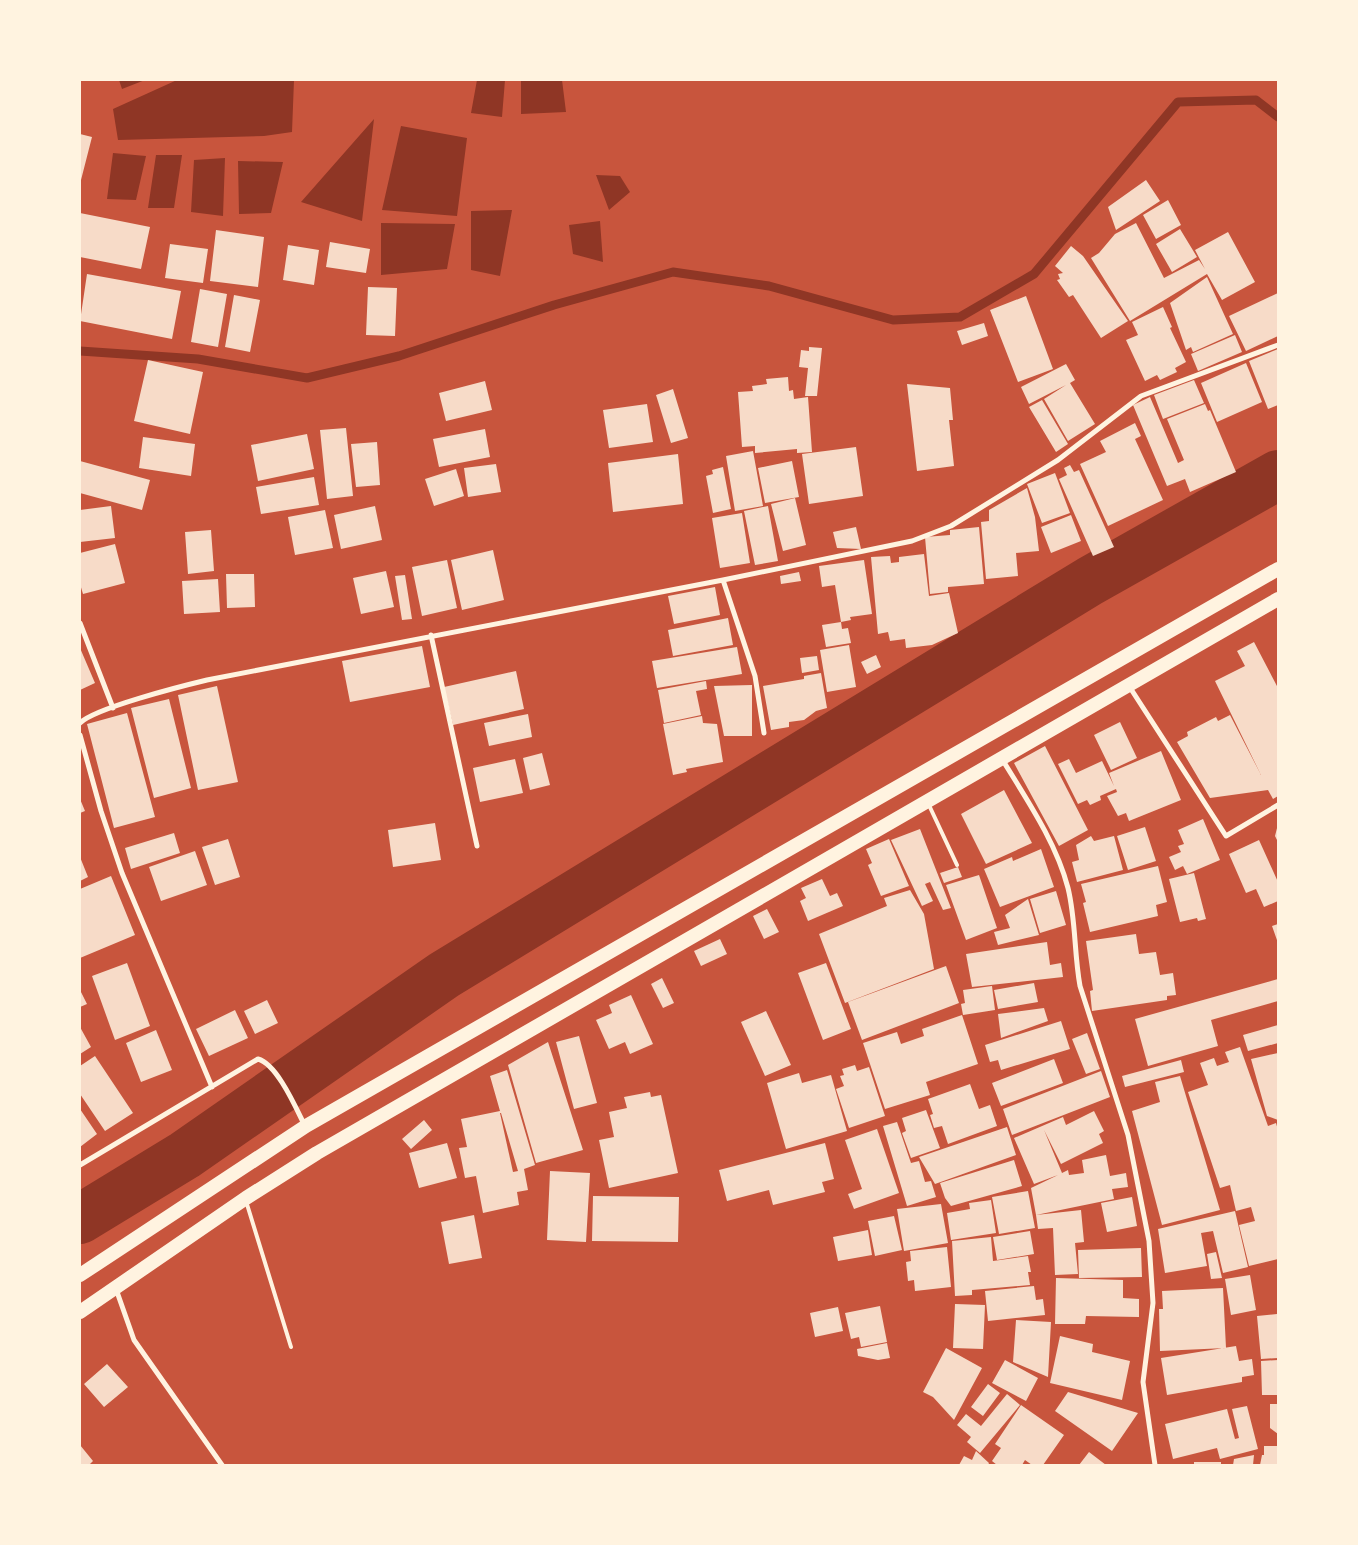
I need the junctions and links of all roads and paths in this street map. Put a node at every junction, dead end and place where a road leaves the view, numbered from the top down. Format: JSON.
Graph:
{"nodes":[{"id":1,"x":1278,"y":345,"type":"edge"},
{"id":2,"x":1278,"y":569,"type":"edge"},
{"id":3,"x":723,"y":580,"type":"junction"},
{"id":4,"x":1278,"y":599,"type":"edge"},
{"id":5,"x":80,"y":623,"type":"edge"},
{"id":6,"x":431,"y":635,"type":"junction"},
{"id":7,"x":1129,"y":686,"type":"junction"},
{"id":8,"x":113,"y":708,"type":"junction"},
{"id":9,"x":80,"y":723,"type":"edge"},
{"id":10,"x":764,"y":733,"type":"dead end"},
{"id":11,"x":80,"y":734,"type":"edge"},
{"id":12,"x":1002,"y":759,"type":"junction"},
{"id":13,"x":928,"y":801,"type":"junction"},
{"id":14,"x":1278,"y":805,"type":"edge"},
{"id":15,"x":476,"y":846,"type":"dead end"},
{"id":16,"x":958,"y":865,"type":"dead end"},
{"id":17,"x":212,"y":1087,"type":"junction"},
{"id":18,"x":306,"y":1126,"type":"junction"},
{"id":19,"x":80,"y":1165,"type":"edge"},
{"id":20,"x":246,"y":1198,"type":"junction"},
{"id":21,"x":80,"y":1275,"type":"edge"},
{"id":22,"x":116,"y":1287,"type":"junction"},
{"id":23,"x":80,"y":1312,"type":"edge"},
{"id":24,"x":291,"y":1347,"type":"dead end"},
{"id":25,"x":222,"y":1465,"type":"edge"},
{"id":26,"x":1155,"y":1465,"type":"edge"}],
"edges":[{"from":1,"to":3,"type":"street"},
{"from":2,"to":18,"type":"highway"},
{"from":3,"to":6,"type":"street"},
{"from":3,"to":10,"type":"street"},
{"from":4,"to":7,"type":"highway"},
{"from":5,"to":8,"type":"street"},
{"from":6,"to":8,"type":"street"},
{"from":6,"to":15,"type":"street"},
{"from":7,"to":12,"type":"highway"},
{"from":7,"to":14,"type":"street"},
{"from":8,"to":9,"type":"street"},
{"from":11,"to":17,"type":"street"},
{"from":12,"to":13,"type":"highway"},
{"from":12,"to":26,"type":"street"},
{"from":13,"to":16,"type":"lane"},
{"from":13,"to":20,"type":"highway"},
{"from":17,"to":18,"type":"street"},
{"from":17,"to":19,"type":"street"},
{"from":18,"to":21,"type":"highway"},
{"from":20,"to":22,"type":"highway"},
{"from":20,"to":24,"type":"lane"},
{"from":22,"to":23,"type":"highway"},
{"from":22,"to":25,"type":"street"}]}
